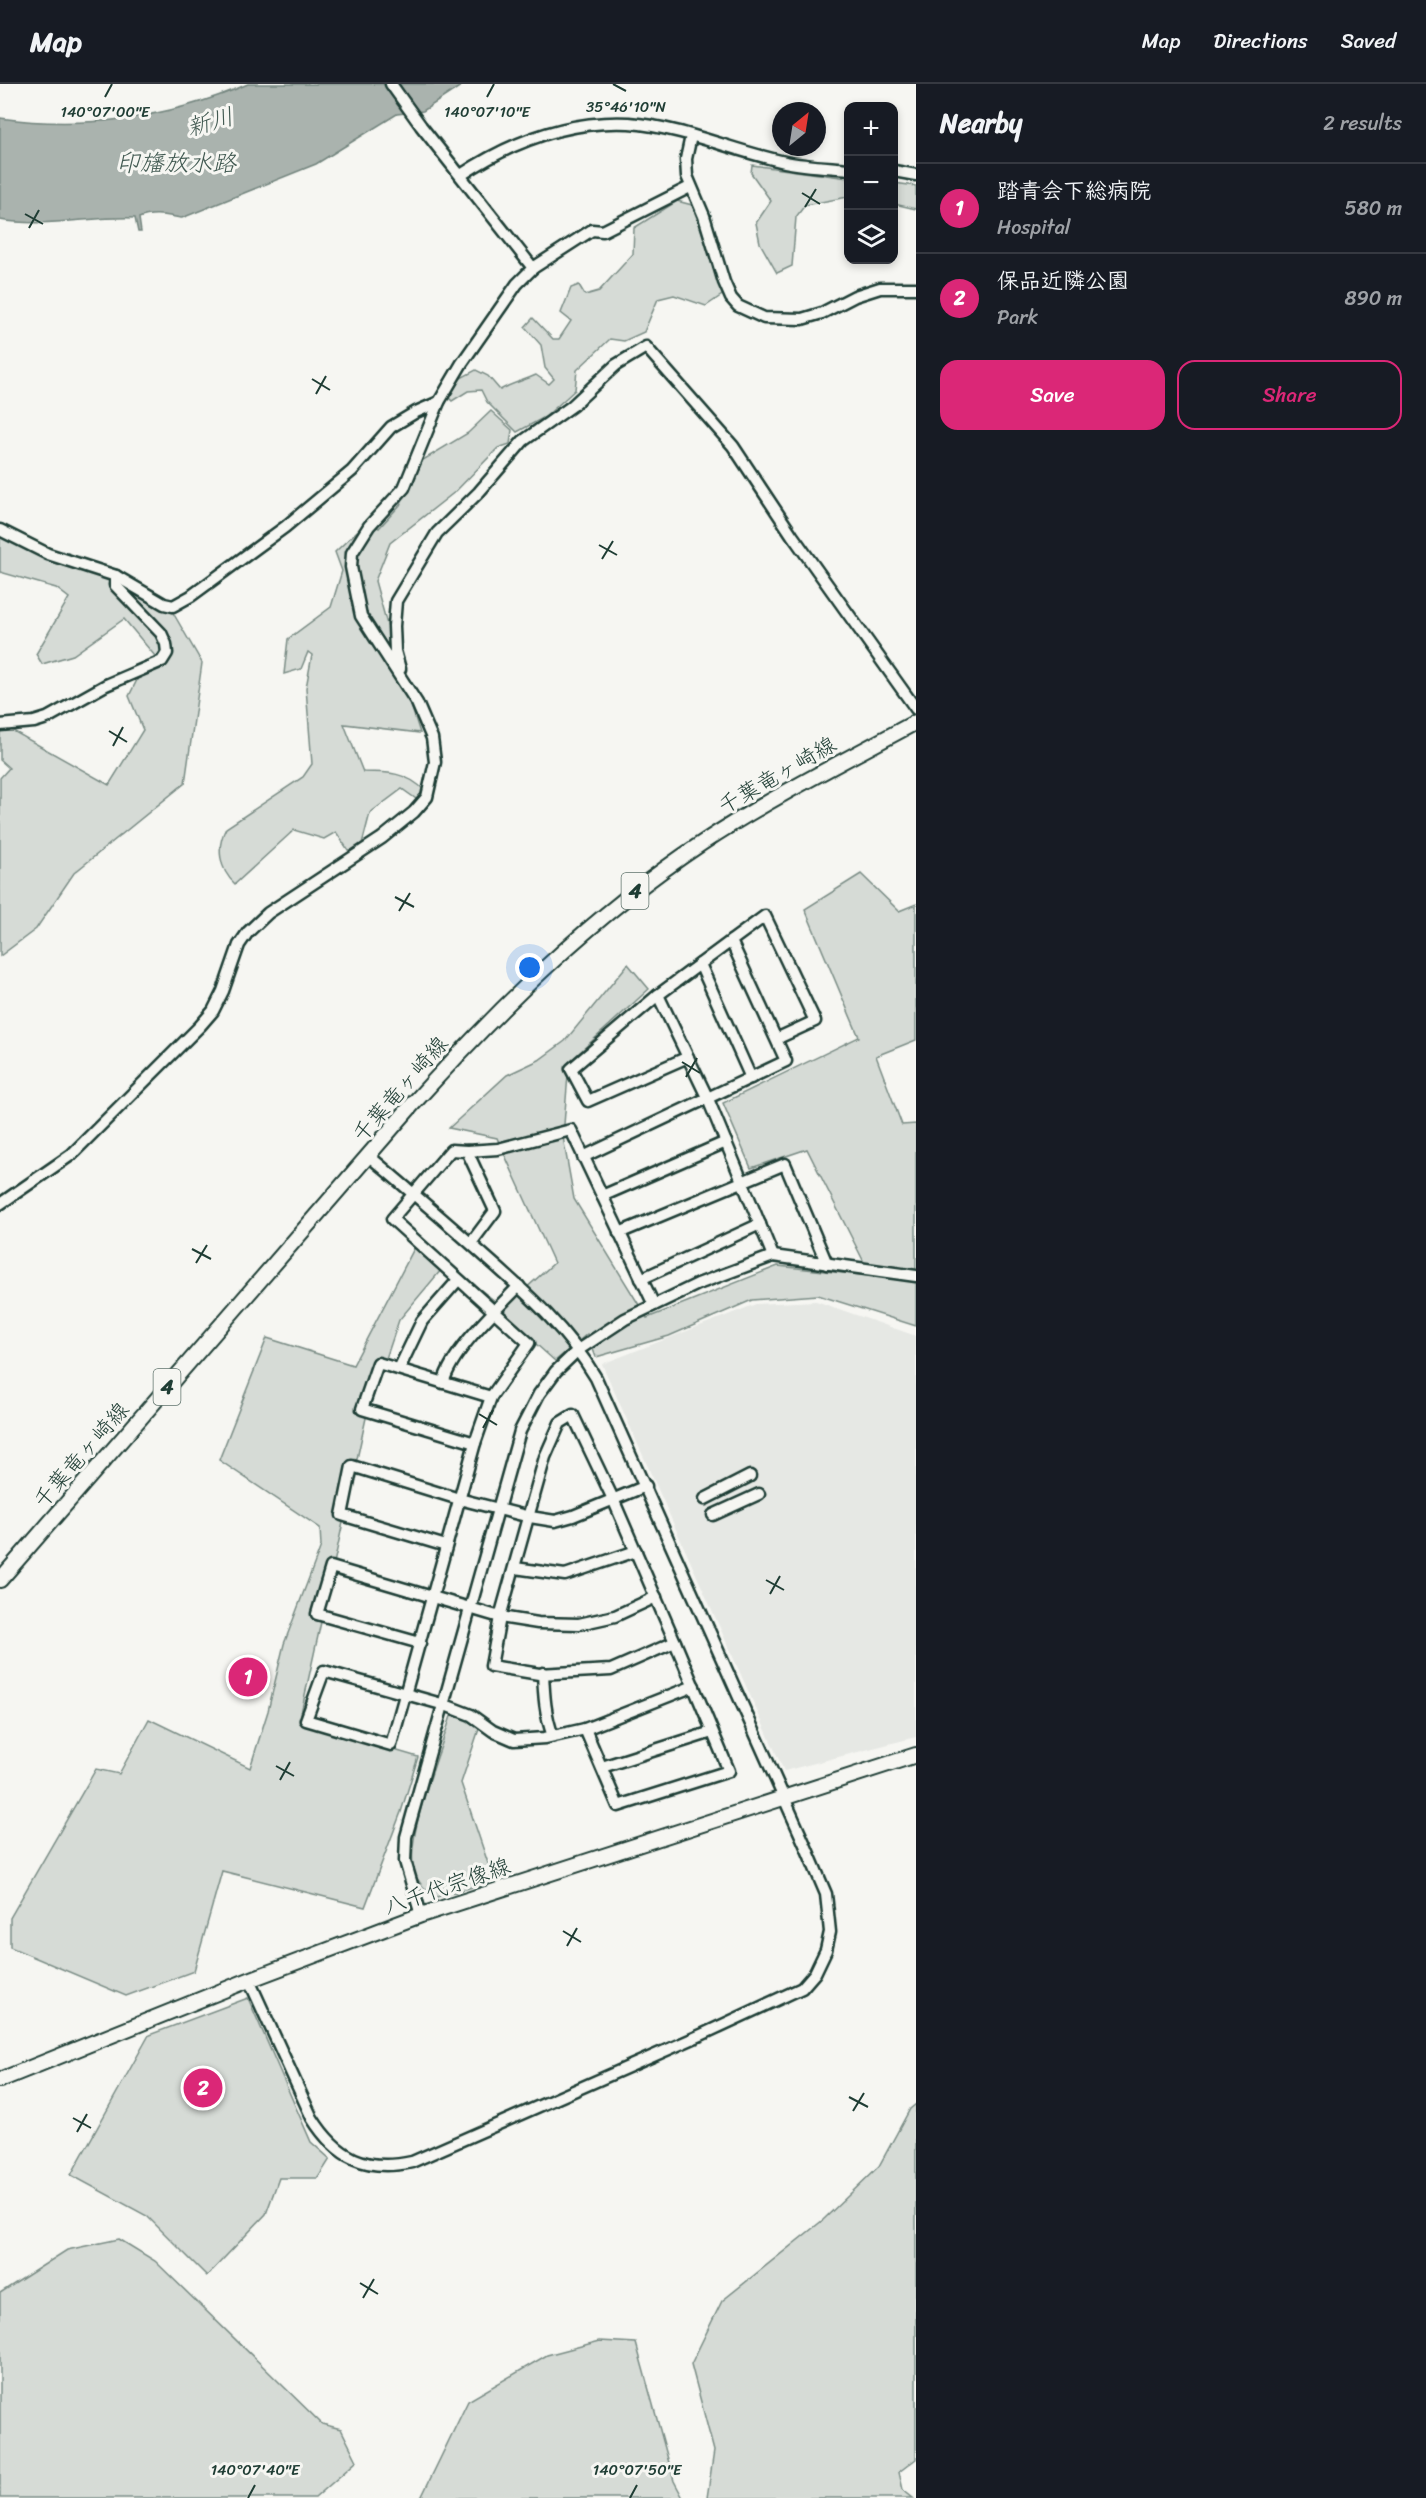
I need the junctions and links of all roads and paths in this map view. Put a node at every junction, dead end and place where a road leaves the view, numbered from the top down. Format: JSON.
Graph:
{"nodes":[{"id":1,"x":391,"y":84,"type":"edge"},
{"id":2,"x":691,"y":136,"type":"junction"},
{"id":3,"x":844,"y":168,"type":"edge"},
{"id":4,"x":898,"y":172,"type":"edge"},
{"id":5,"x":461,"y":175,"type":"junction"},
{"id":6,"x":916,"y":175,"type":"edge"},
{"id":7,"x":690,"y":187,"type":"junction"},
{"id":8,"x":533,"y":268,"type":"junction"},
{"id":9,"x":916,"y":288,"type":"edge"},
{"id":10,"x":439,"y":402,"type":"junction"},
{"id":11,"x":0,"y":530,"type":"edge"},
{"id":12,"x":116,"y":576,"type":"junction"},
{"id":13,"x":404,"y":681,"type":"junction"},
{"id":14,"x":916,"y":709,"type":"edge"},
{"id":15,"x":916,"y":722,"type":"edge"},
{"id":16,"x":0,"y":725,"type":"edge"},
{"id":17,"x":731,"y":941,"type":"junction"},
{"id":18,"x":700,"y":964,"type":"junction"},
{"id":19,"x":658,"y":996,"type":"junction"},
{"id":20,"x":776,"y":1039,"type":"junction"},
{"id":21,"x":688,"y":1057,"type":"junction"},
{"id":22,"x":751,"y":1078,"type":"junction"},
{"id":23,"x":708,"y":1099,"type":"junction"},
{"id":24,"x":726,"y":1142,"type":"junction"},
{"id":25,"x":466,"y":1151,"type":"junction"},
{"id":26,"x":369,"y":1156,"type":"junction"},
{"id":27,"x":584,"y":1156,"type":"junction"},
{"id":28,"x":743,"y":1183,"type":"junction"},
{"id":29,"x":415,"y":1194,"type":"junction"},
{"id":30,"x":602,"y":1196,"type":"junction"},
{"id":31,"x":0,"y":1204,"type":"edge"},
{"id":32,"x":760,"y":1224,"type":"junction"},
{"id":33,"x":619,"y":1233,"type":"junction"},
{"id":34,"x":471,"y":1243,"type":"junction"},
{"id":35,"x":773,"y":1256,"type":"junction"},
{"id":36,"x":827,"y":1263,"type":"junction"},
{"id":37,"x":916,"y":1276,"type":"edge"},
{"id":38,"x":641,"y":1278,"type":"junction"},
{"id":39,"x":458,"y":1280,"type":"junction"},
{"id":40,"x":519,"y":1286,"type":"junction"},
{"id":41,"x":654,"y":1305,"type":"junction"},
{"id":42,"x":494,"y":1311,"type":"junction"},
{"id":43,"x":578,"y":1350,"type":"junction"},
{"id":44,"x":399,"y":1369,"type":"junction"},
{"id":45,"x":443,"y":1383,"type":"junction"},
{"id":46,"x":491,"y":1397,"type":"junction"},
{"id":47,"x":475,"y":1443,"type":"junction"},
{"id":48,"x":750,"y":1476,"type":"dead end"},
{"id":49,"x":646,"y":1486,"type":"junction"},
{"id":50,"x":759,"y":1494,"type":"dead end"},
{"id":51,"x":459,"y":1498,"type":"junction"},
{"id":52,"x":613,"y":1499,"type":"junction"},
{"id":53,"x":705,"y":1499,"type":"dead end"},
{"id":54,"x":500,"y":1509,"type":"junction"},
{"id":55,"x":713,"y":1515,"type":"dead end"},
{"id":56,"x":530,"y":1517,"type":"junction"},
{"id":57,"x":447,"y":1546,"type":"junction"},
{"id":58,"x":636,"y":1551,"type":"junction"},
{"id":59,"x":515,"y":1569,"type":"junction"},
{"id":60,"x":0,"y":1580,"type":"edge"},
{"id":61,"x":433,"y":1596,"type":"junction"},
{"id":62,"x":656,"y":1597,"type":"junction"},
{"id":63,"x":470,"y":1607,"type":"junction"},
{"id":64,"x":500,"y":1617,"type":"junction"},
{"id":65,"x":675,"y":1641,"type":"junction"},
{"id":66,"x":420,"y":1643,"type":"junction"},
{"id":67,"x":543,"y":1673,"type":"junction"},
{"id":68,"x":694,"y":1686,"type":"junction"},
{"id":69,"x":406,"y":1695,"type":"junction"},
{"id":70,"x":445,"y":1705,"type":"junction"},
{"id":71,"x":585,"y":1729,"type":"junction"},
{"id":72,"x":712,"y":1732,"type":"junction"},
{"id":73,"x":553,"y":1736,"type":"junction"},
{"id":74,"x":916,"y":1755,"type":"edge"},
{"id":75,"x":602,"y":1767,"type":"junction"},
{"id":76,"x":783,"y":1798,"type":"junction"},
{"id":77,"x":421,"y":1915,"type":"junction"},
{"id":78,"x":249,"y":1980,"type":"junction"},
{"id":79,"x":0,"y":2080,"type":"edge"}],
"edges":[{"from":1,"to":5,"type":"street"},
{"from":2,"to":3,"type":"street"},
{"from":2,"to":5,"type":"street"},
{"from":2,"to":7,"type":"street"},
{"from":4,"to":6,"type":"street"},
{"from":5,"to":8,"type":"street"},
{"from":7,"to":8,"type":"street"},
{"from":7,"to":9,"type":"street"},
{"from":8,"to":10,"type":"street"},
{"from":10,"to":12,"type":"street"},
{"from":10,"to":13,"type":"street"},
{"from":11,"to":12,"type":"street"},
{"from":12,"to":16,"type":"street"},
{"from":13,"to":14,"type":"street"},
{"from":13,"to":31,"type":"street"},
{"from":15,"to":26,"type":"main road","name":"千葉竜ヶ崎線","number":"4"},
{"from":17,"to":18,"type":"street"},
{"from":17,"to":20,"type":"street"},
{"from":17,"to":20,"type":"street"},
{"from":18,"to":19,"type":"street"},
{"from":18,"to":22,"type":"street"},
{"from":19,"to":21,"type":"street"},
{"from":19,"to":21,"type":"street"},
{"from":20,"to":22,"type":"street"},
{"from":21,"to":23,"type":"street"},
{"from":22,"to":23,"type":"street"},
{"from":23,"to":24,"type":"street"},
{"from":23,"to":27,"type":"street"},
{"from":24,"to":28,"type":"street"},
{"from":24,"to":30,"type":"street"},
{"from":25,"to":27,"type":"street"},
{"from":25,"to":29,"type":"street"},
{"from":25,"to":34,"type":"street"},
{"from":26,"to":29,"type":"street"},
{"from":26,"to":60,"type":"main road","name":"千葉竜ヶ崎線","number":"4"},
{"from":27,"to":30,"type":"street"},
{"from":28,"to":32,"type":"street"},
{"from":28,"to":33,"type":"street"},
{"from":28,"to":36,"type":"street"},
{"from":29,"to":34,"type":"street"},
{"from":29,"to":39,"type":"street"},
{"from":30,"to":33,"type":"street"},
{"from":32,"to":35,"type":"street"},
{"from":32,"to":38,"type":"street"},
{"from":33,"to":38,"type":"street"},
{"from":34,"to":40,"type":"street"},
{"from":35,"to":36,"type":"street"},
{"from":35,"to":41,"type":"street"},
{"from":36,"to":37,"type":"street"},
{"from":38,"to":41,"type":"street"},
{"from":39,"to":42,"type":"street"},
{"from":39,"to":44,"type":"street"},
{"from":40,"to":42,"type":"street"},
{"from":40,"to":43,"type":"street"},
{"from":41,"to":43,"type":"street"},
{"from":42,"to":45,"type":"street"},
{"from":42,"to":46,"type":"street"},
{"from":43,"to":49,"type":"street"},
{"from":43,"to":54,"type":"street"},
{"from":44,"to":45,"type":"street"},
{"from":44,"to":47,"type":"street"},
{"from":45,"to":46,"type":"street"},
{"from":46,"to":47,"type":"street"},
{"from":47,"to":51,"type":"street"},
{"from":48,"to":53,"type":"street"},
{"from":49,"to":52,"type":"street"},
{"from":49,"to":76,"type":"street"},
{"from":50,"to":55,"type":"street"},
{"from":51,"to":54,"type":"street"},
{"from":51,"to":57,"type":"street"},
{"from":51,"to":57,"type":"street"},
{"from":52,"to":56,"type":"street"},
{"from":52,"to":56,"type":"street"},
{"from":52,"to":58,"type":"street"},
{"from":54,"to":56,"type":"street"},
{"from":54,"to":63,"type":"street"},
{"from":56,"to":59,"type":"street"},
{"from":57,"to":61,"type":"street"},
{"from":58,"to":59,"type":"street"},
{"from":58,"to":62,"type":"street"},
{"from":59,"to":64,"type":"street"},
{"from":61,"to":63,"type":"street"},
{"from":61,"to":66,"type":"street"},
{"from":61,"to":66,"type":"street"},
{"from":62,"to":64,"type":"street"},
{"from":62,"to":65,"type":"street"},
{"from":63,"to":64,"type":"street"},
{"from":63,"to":70,"type":"street"},
{"from":64,"to":67,"type":"street"},
{"from":65,"to":67,"type":"street"},
{"from":65,"to":68,"type":"street"},
{"from":66,"to":69,"type":"street"},
{"from":67,"to":73,"type":"street"},
{"from":68,"to":71,"type":"street"},
{"from":68,"to":72,"type":"street"},
{"from":69,"to":69,"type":"street"},
{"from":69,"to":70,"type":"street"},
{"from":70,"to":73,"type":"street"},
{"from":70,"to":77,"type":"street"},
{"from":71,"to":73,"type":"street"},
{"from":71,"to":75,"type":"street"},
{"from":72,"to":75,"type":"street"},
{"from":72,"to":75,"type":"street"},
{"from":74,"to":76,"type":"main road","name":"八千代宗像線"},
{"from":76,"to":77,"type":"main road","name":"八千代宗像線"},
{"from":76,"to":78,"type":"street"},
{"from":77,"to":78,"type":"main road","name":"八千代宗像線"},
{"from":78,"to":79,"type":"main road","name":"八千代宗像線"}]}
